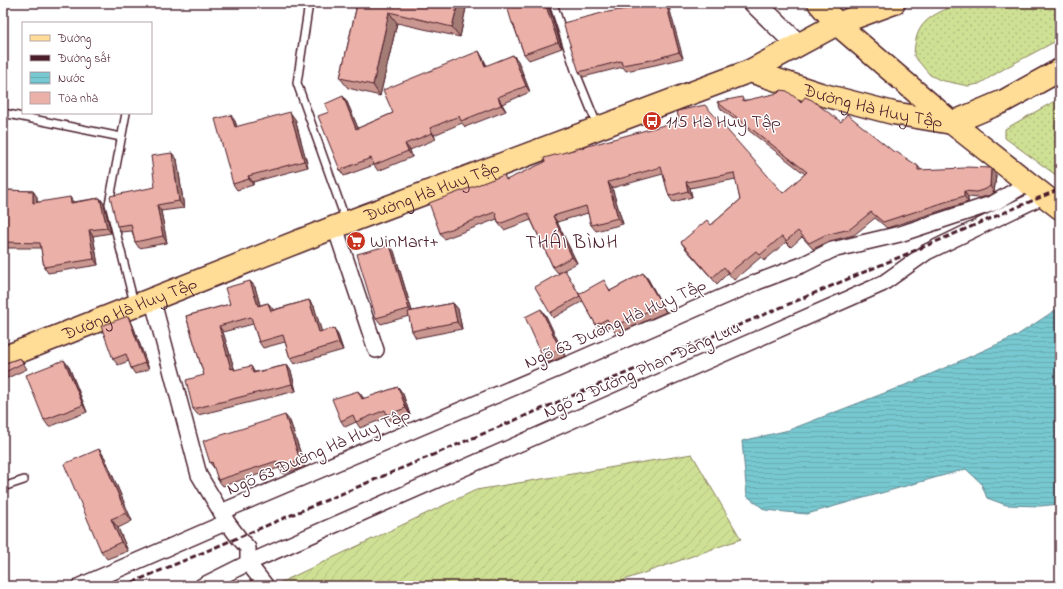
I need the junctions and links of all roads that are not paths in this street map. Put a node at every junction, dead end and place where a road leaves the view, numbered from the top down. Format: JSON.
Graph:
{"nodes":[{"id":1,"x":309,"y":3,"type":"edge"},
{"id":2,"x":553,"y":3,"type":"edge"},
{"id":3,"x":756,"y":3,"type":"edge"},
{"id":4,"x":819,"y":3,"type":"edge"},
{"id":5,"x":894,"y":3,"type":"edge"},
{"id":6,"x":837,"y":24,"type":"junction"},
{"id":7,"x":798,"y":45,"type":"junction"},
{"id":8,"x":1060,"y":70,"type":"edge"},
{"id":9,"x":750,"y":71,"type":"junction"},
{"id":10,"x":3,"y":113,"type":"edge"},
{"id":11,"x":126,"y":114,"type":"edge"},
{"id":12,"x":952,"y":123,"type":"junction"},
{"id":13,"x":598,"y":128,"type":"junction"},
{"id":14,"x":121,"y":137,"type":"junction"},
{"id":15,"x":1044,"y":195,"type":"edge"},
{"id":16,"x":341,"y":225,"type":"junction"},
{"id":17,"x":143,"y":302,"type":"junction"},
{"id":18,"x":376,"y":350,"type":"dead end"},
{"id":19,"x":3,"y":358,"type":"edge"},
{"id":20,"x":24,"y":480,"type":"dead end"},
{"id":21,"x":3,"y":487,"type":"edge"},
{"id":22,"x":224,"y":517,"type":"junction"},
{"id":23,"x":248,"y":563,"type":"junction"},
{"id":24,"x":80,"y":586,"type":"edge"},
{"id":25,"x":202,"y":586,"type":"edge"},
{"id":26,"x":266,"y":586,"type":"edge"}],
"edges":[{"from":1,"to":16,"type":"lane"},
{"from":2,"to":13,"type":"lane"},
{"from":3,"to":7,"type":"street"},
{"from":4,"to":6,"type":"main road"},
{"from":5,"to":6,"type":"main road","name":"Đường Hà Huy Tập"},
{"from":6,"to":7,"type":"main road","name":"Đường Hà Huy Tập"},
{"from":6,"to":12,"type":"main road"},
{"from":7,"to":9,"type":"main road","name":"Đường Hà Huy Tập"},
{"from":8,"to":12,"type":"main road","name":"Đường Hà Huy Tập"},
{"from":9,"to":12,"type":"main road","name":"Đường Hà Huy Tập"},
{"from":9,"to":13,"type":"main road","name":"Đường Hà Huy Tập"},
{"from":10,"to":14,"type":"lane"},
{"from":11,"to":14,"type":"lane"},
{"from":12,"to":15,"type":"main road"},
{"from":13,"to":16,"type":"main road","name":"Đường Hà Huy Tập"},
{"from":14,"to":17,"type":"lane"},
{"from":15,"to":22,"type":"street","name":"Ngõ 63 Đường Hà Huy Tập"},
{"from":15,"to":23,"type":"street","name":"Ngõ 2 Đường Phan Đăng Lưu"},
{"from":16,"to":17,"type":"main road","name":"Đường Hà Huy Tập"},
{"from":16,"to":18,"type":"street"},
{"from":17,"to":19,"type":"main road","name":"Đường Hà Huy Tập"},
{"from":17,"to":22,"type":"street"},
{"from":20,"to":21,"type":"lane"},
{"from":22,"to":23,"type":"street"},
{"from":22,"to":24,"type":"street","name":"Ngõ 63 Đường Hà Huy Tập"},
{"from":23,"to":25,"type":"street","name":"Ngõ 2 Đường Phan Đăng Lưu"},
{"from":23,"to":26,"type":"street"}]}
